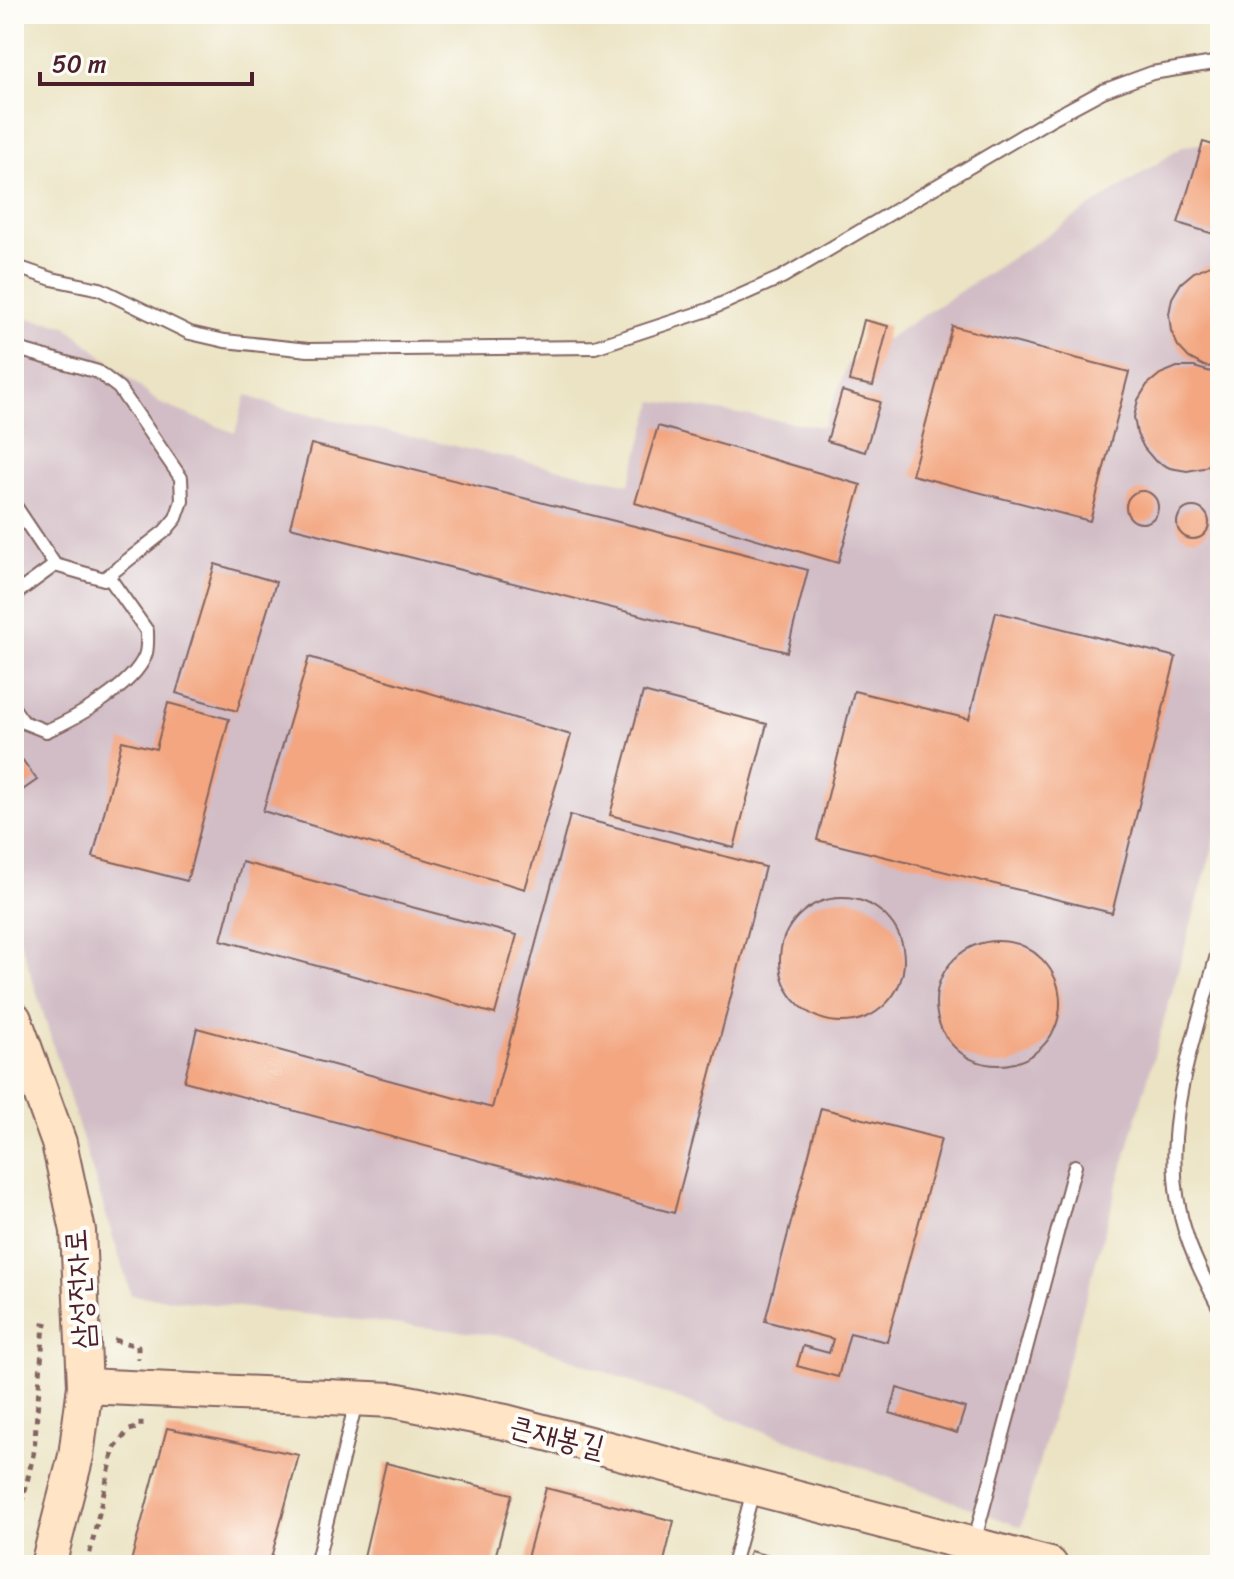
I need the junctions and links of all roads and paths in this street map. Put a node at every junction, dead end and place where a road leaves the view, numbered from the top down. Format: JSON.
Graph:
{"nodes":[{"id":1,"x":1220,"y":62,"type":"edge"},
{"id":2,"x":14,"y":266,"type":"edge"},
{"id":3,"x":14,"y":348,"type":"edge"},
{"id":4,"x":14,"y":504,"type":"edge"},
{"id":5,"x":55,"y":565,"type":"junction"},
{"id":6,"x":108,"y":576,"type":"junction"},
{"id":7,"x":14,"y":595,"type":"edge"},
{"id":8,"x":14,"y":709,"type":"edge"},
{"id":9,"x":1220,"y":944,"type":"edge"},
{"id":10,"x":14,"y":1019,"type":"edge"},
{"id":11,"x":1075,"y":1166,"type":"dead end"},
{"id":12,"x":1220,"y":1309,"type":"edge"},
{"id":13,"x":44,"y":1324,"type":"dead end"},
{"id":14,"x":85,"y":1386,"type":"junction"},
{"id":15,"x":357,"y":1398,"type":"junction"},
{"id":16,"x":141,"y":1427,"type":"dead end"},
{"id":17,"x":754,"y":1487,"type":"junction"},
{"id":18,"x":14,"y":1539,"type":"edge"},
{"id":19,"x":971,"y":1555,"type":"edge"},
{"id":20,"x":48,"y":1565,"type":"edge"},
{"id":21,"x":87,"y":1565,"type":"edge"},
{"id":22,"x":316,"y":1565,"type":"edge"},
{"id":23,"x":733,"y":1565,"type":"edge"},
{"id":24,"x":1050,"y":1565,"type":"edge"}],
"edges":[{"from":1,"to":2,"type":"lane"},
{"from":3,"to":6,"type":"lane"},
{"from":4,"to":5,"type":"lane"},
{"from":5,"to":6,"type":"lane"},
{"from":5,"to":7,"type":"lane"},
{"from":6,"to":8,"type":"lane"},
{"from":9,"to":12,"type":"lane"},
{"from":10,"to":14,"type":"street","name":"삼성전자로"},
{"from":11,"to":19,"type":"lane"},
{"from":13,"to":18,"type":"path"},
{"from":14,"to":15,"type":"street","name":"큰재봉길"},
{"from":14,"to":20,"type":"street","name":"삼성전자로"},
{"from":15,"to":17,"type":"street","name":"큰재봉길"},
{"from":15,"to":22,"type":"lane"},
{"from":16,"to":21,"type":"path"},
{"from":17,"to":19,"type":"street","name":"큰재봉길"},
{"from":17,"to":23,"type":"lane"},
{"from":19,"to":24,"type":"street","name":"큰재봉길"}]}
